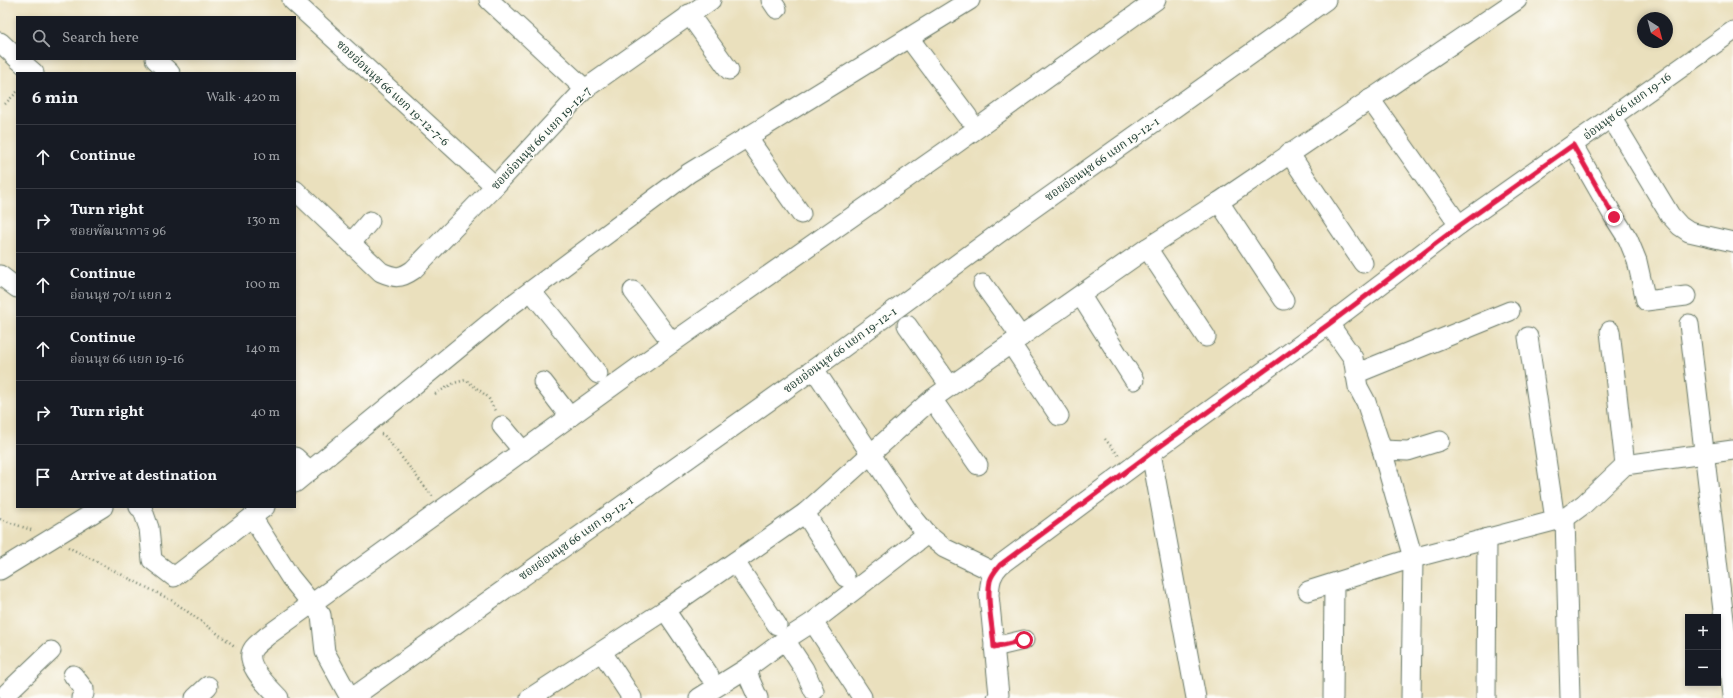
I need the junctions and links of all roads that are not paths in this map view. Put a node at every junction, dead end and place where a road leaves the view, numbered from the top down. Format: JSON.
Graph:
{"nodes":[{"id":1,"x":292,"y":0,"type":"edge"},
{"id":2,"x":489,"y":0,"type":"edge"},
{"id":3,"x":711,"y":0,"type":"edge"},
{"id":4,"x":970,"y":0,"type":"edge"},
{"id":5,"x":1156,"y":0,"type":"edge"},
{"id":6,"x":1326,"y":0,"type":"edge"},
{"id":7,"x":1517,"y":0,"type":"edge"},
{"id":8,"x":690,"y":14,"type":"junction"},
{"id":9,"x":1733,"y":30,"type":"edge"},
{"id":10,"x":909,"y":38,"type":"junction"},
{"id":11,"x":0,"y":42,"type":"edge"},
{"id":12,"x":16,"y":56,"type":"edge"},
{"id":13,"x":20,"y":60,"type":"edge"},
{"id":14,"x":156,"y":60,"type":"edge"},
{"id":15,"x":729,"y":70,"type":"dead end"},
{"id":16,"x":33,"y":72,"type":"edge"},
{"id":17,"x":169,"y":72,"type":"edge"},
{"id":18,"x":585,"y":89,"type":"junction"},
{"id":19,"x":1370,"y":100,"type":"junction"},
{"id":20,"x":1611,"y":117,"type":"junction"},
{"id":21,"x":968,"y":118,"type":"dead end"},
{"id":22,"x":747,"y":137,"type":"junction"},
{"id":23,"x":1573,"y":145,"type":"junction"},
{"id":24,"x":1289,"y":153,"type":"junction"},
{"id":25,"x":495,"y":186,"type":"junction"},
{"id":26,"x":296,"y":191,"type":"edge"},
{"id":27,"x":1218,"y":202,"type":"junction"},
{"id":28,"x":801,"y":214,"type":"dead end"},
{"id":29,"x":370,"y":221,"type":"dead end"},
{"id":30,"x":1459,"y":226,"type":"junction"},
{"id":31,"x":1733,"y":242,"type":"edge"},
{"id":32,"x":351,"y":243,"type":"junction"},
{"id":33,"x":1147,"y":248,"type":"junction"},
{"id":34,"x":1363,"y":263,"type":"dead end"},
{"id":35,"x":0,"y":275,"type":"edge"},
{"id":36,"x":983,"y":284,"type":"dead end"},
{"id":37,"x":16,"y":287,"type":"edge"},
{"id":38,"x":531,"y":291,"type":"junction"},
{"id":39,"x":633,"y":291,"type":"dead end"},
{"id":40,"x":1081,"y":296,"type":"junction"},
{"id":41,"x":1686,"y":296,"type":"dead end"},
{"id":42,"x":1284,"y":300,"type":"dead end"},
{"id":43,"x":1510,"y":311,"type":"dead end"},
{"id":44,"x":1329,"y":324,"type":"junction"},
{"id":45,"x":1689,"y":324,"type":"dead end"},
{"id":46,"x":907,"y":325,"type":"dead end"},
{"id":47,"x":1610,"y":331,"type":"dead end"},
{"id":48,"x":1528,"y":337,"type":"dead end"},
{"id":49,"x":1206,"y":338,"type":"dead end"},
{"id":50,"x":1016,"y":340,"type":"junction"},
{"id":51,"x":672,"y":343,"type":"junction"},
{"id":52,"x":814,"y":369,"type":"junction"},
{"id":53,"x":598,"y":374,"type":"dead end"},
{"id":54,"x":1355,"y":374,"type":"junction"},
{"id":55,"x":1134,"y":380,"type":"dead end"},
{"id":56,"x":543,"y":382,"type":"dead end"},
{"id":57,"x":950,"y":386,"type":"junction"},
{"id":58,"x":932,"y":399,"type":"junction"},
{"id":59,"x":1059,"y":416,"type":"dead end"},
{"id":60,"x":570,"y":417,"type":"junction"},
{"id":61,"x":502,"y":426,"type":"road end"},
{"id":62,"x":1440,"y":441,"type":"dead end"},
{"id":63,"x":1382,"y":450,"type":"junction"},
{"id":64,"x":1733,"y":450,"type":"edge"},
{"id":65,"x":523,"y":451,"type":"junction"},
{"id":66,"x":1151,"y":453,"type":"junction"},
{"id":67,"x":1704,"y":453,"type":"junction"},
{"id":68,"x":871,"y":455,"type":"junction"},
{"id":69,"x":296,"y":458,"type":"edge"},
{"id":70,"x":1625,"y":464,"type":"junction"},
{"id":71,"x":978,"y":465,"type":"dead end"},
{"id":72,"x":310,"y":471,"type":"junction"},
{"id":73,"x":296,"y":482,"type":"edge"},
{"id":74,"x":101,"y":508,"type":"edge"},
{"id":75,"x":142,"y":508,"type":"edge"},
{"id":76,"x":258,"y":512,"type":"edge"},
{"id":77,"x":805,"y":513,"type":"junction"},
{"id":78,"x":1560,"y":519,"type":"junction"},
{"id":79,"x":927,"y":534,"type":"junction"},
{"id":80,"x":1487,"y":538,"type":"junction"},
{"id":81,"x":1413,"y":558,"type":"junction"},
{"id":82,"x":735,"y":562,"type":"junction"},
{"id":83,"x":0,"y":570,"type":"edge"},
{"id":84,"x":994,"y":572,"type":"junction"},
{"id":85,"x":845,"y":577,"type":"dead end"},
{"id":86,"x":1334,"y":582,"type":"junction"},
{"id":87,"x":1308,"y":591,"type":"dead end"},
{"id":88,"x":312,"y":604,"type":"junction"},
{"id":89,"x":665,"y":610,"type":"junction"},
{"id":90,"x":813,"y":622,"type":"junction"},
{"id":91,"x":781,"y":632,"type":"junction"},
{"id":92,"x":1024,"y":640,"type":"dead end"},
{"id":93,"x":994,"y":647,"type":"junction"},
{"id":94,"x":51,"y":651,"type":"dead end"},
{"id":95,"x":602,"y":652,"type":"junction"},
{"id":96,"x":747,"y":668,"type":"junction"},
{"id":97,"x":73,"y":675,"type":"dead end"},
{"id":98,"x":708,"y":675,"type":"dead end"},
{"id":99,"x":814,"y":691,"type":"dead end"},
{"id":100,"x":6,"y":693,"type":"edge"},
{"id":101,"x":1733,"y":695,"type":"edge"},
{"id":102,"x":862,"y":697,"type":"dead end"},
{"id":103,"x":81,"y":698,"type":"edge"},
{"id":104,"x":279,"y":698,"type":"edge"},
{"id":105,"x":351,"y":698,"type":"edge"},
{"id":106,"x":530,"y":698,"type":"edge"},
{"id":107,"x":632,"y":698,"type":"edge"},
{"id":108,"x":699,"y":698,"type":"edge"},
{"id":109,"x":758,"y":698,"type":"edge"},
{"id":110,"x":997,"y":698,"type":"edge"},
{"id":111,"x":1196,"y":698,"type":"edge"},
{"id":112,"x":1333,"y":698,"type":"edge"},
{"id":113,"x":1411,"y":698,"type":"edge"},
{"id":114,"x":1486,"y":698,"type":"edge"},
{"id":115,"x":1570,"y":698,"type":"edge"}],
"edges":[{"from":1,"to":25,"type":"street","name":"ซอยอ่อนนุช 66 แยก 19-12-7-6"},
{"from":2,"to":18,"type":"street"},
{"from":3,"to":8,"type":"street","name":"ซอยอ่อนนุช 66 แยก 19-12-7"},
{"from":4,"to":10,"type":"street"},
{"from":5,"to":51,"type":"street"},
{"from":6,"to":52,"type":"street","name":"ซอยอ่อนนุช 66 แยก 19-12-1"},
{"from":7,"to":19,"type":"street"},
{"from":8,"to":15,"type":"street"},
{"from":8,"to":18,"type":"street","name":"ซอยอ่อนนุช 66 แยก 19-12-7"},
{"from":9,"to":20,"type":"street","name":"อ่อนนุช 66 แยก 19-16"},
{"from":10,"to":21,"type":"street"},
{"from":10,"to":22,"type":"street"},
{"from":11,"to":12,"type":"street"},
{"from":13,"to":16,"type":"street"},
{"from":14,"to":17,"type":"street"},
{"from":18,"to":25,"type":"street","name":"ซอยอ่อนนุช 66 แยก 19-12-7"},
{"from":19,"to":24,"type":"street"},
{"from":19,"to":30,"type":"street"},
{"from":20,"to":23,"type":"street","name":"อ่อนนุช 66 แยก 19-16"},
{"from":20,"to":31,"type":"street"},
{"from":22,"to":28,"type":"street"},
{"from":22,"to":38,"type":"street"},
{"from":23,"to":30,"type":"street","name":"อ่อนนุช 66 แยก 19-16"},
{"from":23,"to":41,"type":"street"},
{"from":24,"to":27,"type":"street"},
{"from":24,"to":34,"type":"street"},
{"from":25,"to":32,"type":"street","name":"ซอยอ่อนนุช 66 แยก 19-12-7"},
{"from":26,"to":32,"type":"street"},
{"from":27,"to":33,"type":"street"},
{"from":27,"to":42,"type":"street"},
{"from":29,"to":32,"type":"street"},
{"from":30,"to":44,"type":"street","name":"อ่อนนุช 66 แยก 19-16"},
{"from":33,"to":40,"type":"street"},
{"from":33,"to":49,"type":"street"},
{"from":35,"to":37,"type":"street"},
{"from":36,"to":50,"type":"street"},
{"from":38,"to":53,"type":"street"},
{"from":38,"to":72,"type":"street"},
{"from":39,"to":51,"type":"street"},
{"from":40,"to":50,"type":"street"},
{"from":40,"to":55,"type":"street"},
{"from":43,"to":54,"type":"street"},
{"from":44,"to":54,"type":"street"},
{"from":44,"to":66,"type":"street","name":"อ่อนนุช 66 แยก 19-16"},
{"from":45,"to":67,"type":"street"},
{"from":46,"to":57,"type":"street"},
{"from":47,"to":70,"type":"street"},
{"from":48,"to":78,"type":"street"},
{"from":50,"to":57,"type":"street"},
{"from":50,"to":59,"type":"street"},
{"from":51,"to":60,"type":"street"},
{"from":52,"to":68,"type":"street"},
{"from":52,"to":105,"type":"street","name":"ซอยอ่อนนุช 66 แยก 19-12-1"},
{"from":54,"to":63,"type":"street"},
{"from":56,"to":60,"type":"street"},
{"from":57,"to":58,"type":"street"},
{"from":58,"to":68,"type":"street"},
{"from":58,"to":71,"type":"street"},
{"from":60,"to":65,"type":"street"},
{"from":61,"to":65,"type":"street"},
{"from":62,"to":63,"type":"street"},
{"from":63,"to":81,"type":"street"},
{"from":64,"to":67,"type":"street"},
{"from":65,"to":88,"type":"street"},
{"from":66,"to":84,"type":"street","name":"อ่อนนุช 66 แยก 19-16"},
{"from":66,"to":111,"type":"street"},
{"from":67,"to":70,"type":"street"},
{"from":67,"to":101,"type":"street"},
{"from":68,"to":77,"type":"street"},
{"from":68,"to":79,"type":"street"},
{"from":69,"to":72,"type":"street"},
{"from":70,"to":78,"type":"street"},
{"from":72,"to":73,"type":"street"},
{"from":74,"to":83,"type":"street"},
{"from":75,"to":76,"type":"street"},
{"from":76,"to":88,"type":"street"},
{"from":77,"to":82,"type":"street"},
{"from":77,"to":85,"type":"street"},
{"from":78,"to":80,"type":"street"},
{"from":78,"to":115,"type":"street"},
{"from":79,"to":84,"type":"street"},
{"from":79,"to":90,"type":"street"},
{"from":80,"to":81,"type":"street"},
{"from":80,"to":114,"type":"street"},
{"from":81,"to":86,"type":"street"},
{"from":81,"to":113,"type":"street"},
{"from":82,"to":89,"type":"street"},
{"from":82,"to":91,"type":"street"},
{"from":84,"to":93,"type":"street"},
{"from":86,"to":87,"type":"street"},
{"from":86,"to":112,"type":"street"},
{"from":88,"to":104,"type":"street"},
{"from":88,"to":105,"type":"street"},
{"from":89,"to":95,"type":"street"},
{"from":89,"to":98,"type":"street"},
{"from":90,"to":91,"type":"street"},
{"from":90,"to":102,"type":"street"},
{"from":91,"to":96,"type":"street"},
{"from":91,"to":99,"type":"street"},
{"from":92,"to":93,"type":"street"},
{"from":93,"to":110,"type":"street"},
{"from":94,"to":100,"type":"street"},
{"from":95,"to":106,"type":"street"},
{"from":95,"to":107,"type":"street"},
{"from":96,"to":108,"type":"street"},
{"from":96,"to":109,"type":"street"},
{"from":97,"to":103,"type":"street"}]}
